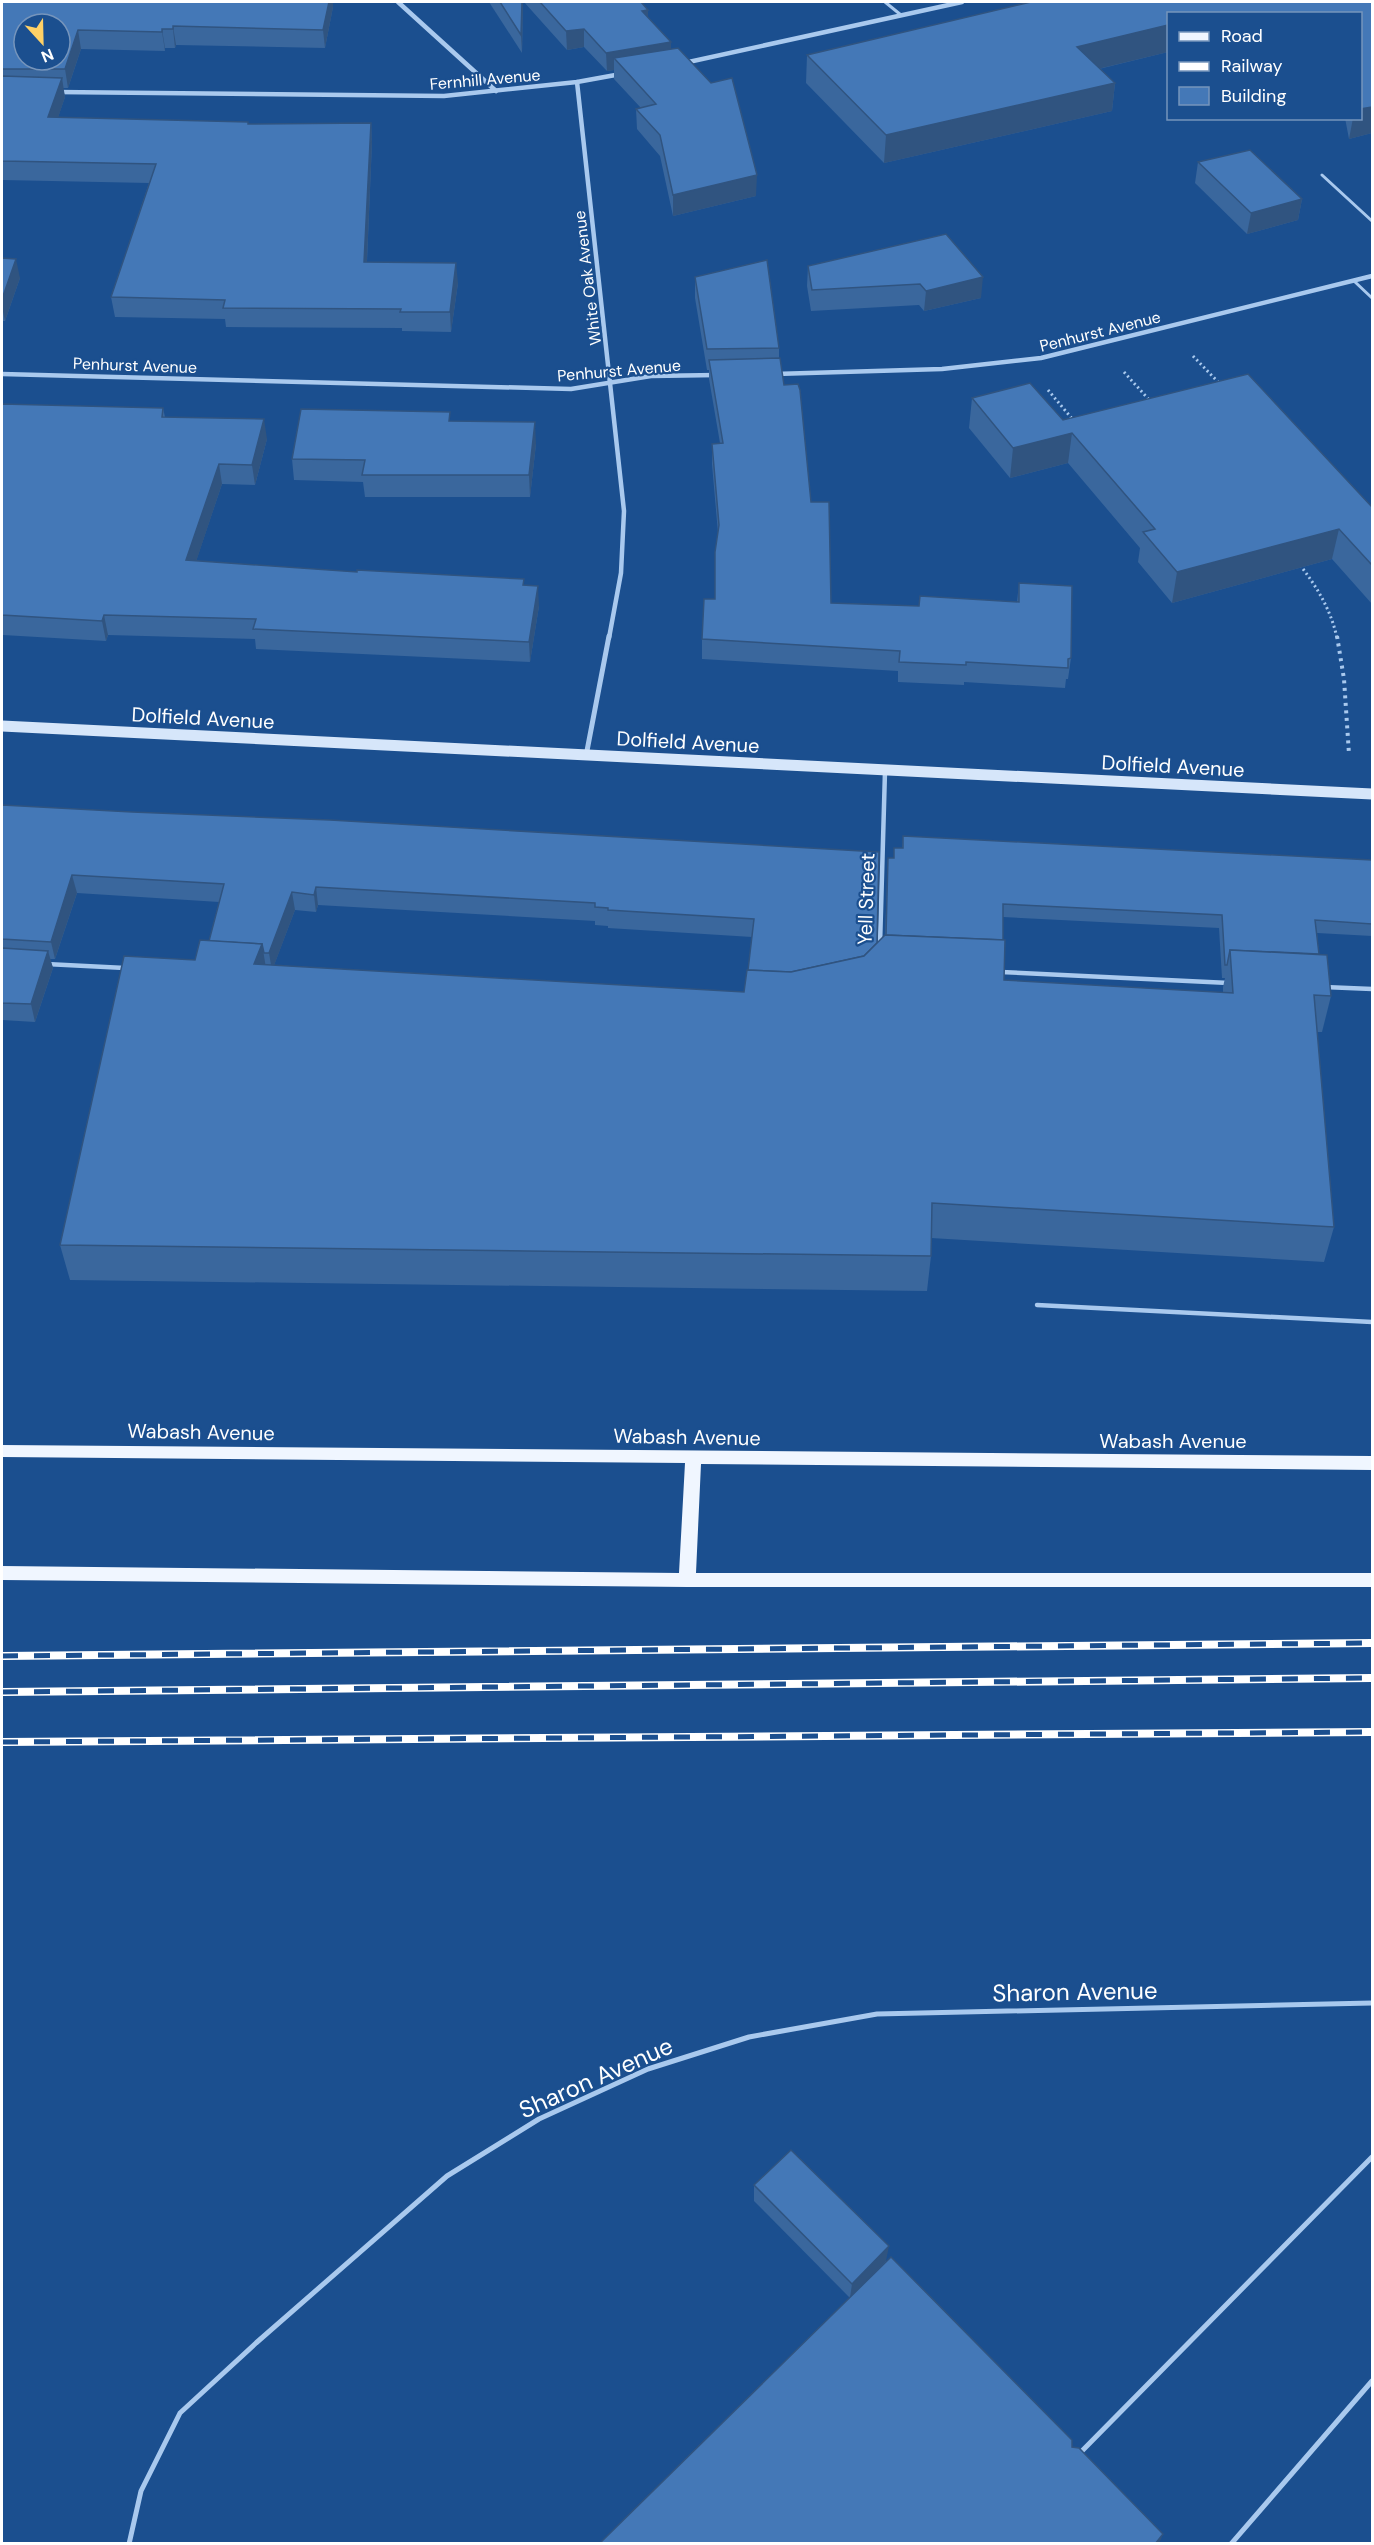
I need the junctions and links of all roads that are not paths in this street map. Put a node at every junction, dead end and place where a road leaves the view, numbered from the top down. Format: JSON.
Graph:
{"nodes":[{"id":1,"x":398,"y":2,"type":"edge"},
{"id":2,"x":885,"y":2,"type":"edge"},
{"id":3,"x":962,"y":2,"type":"edge"},
{"id":4,"x":901,"y":15,"type":"junction"},
{"id":5,"x":674,"y":65,"type":"edge"},
{"id":6,"x":631,"y":73,"type":"edge"},
{"id":7,"x":577,"y":82,"type":"junction"},
{"id":8,"x":496,"y":91,"type":"junction"},
{"id":9,"x":49,"y":92,"type":"edge"},
{"id":10,"x":1322,"y":175,"type":"dead end"},
{"id":11,"x":1372,"y":220,"type":"edge"},
{"id":12,"x":1372,"y":276,"type":"edge"},
{"id":13,"x":1354,"y":281,"type":"junction"},
{"id":14,"x":1372,"y":298,"type":"edge"},
{"id":15,"x":2,"y":374,"type":"edge"},
{"id":16,"x":767,"y":374,"type":"edge"},
{"id":17,"x":721,"y":375,"type":"edge"},
{"id":18,"x":611,"y":383,"type":"junction"},
{"id":19,"x":2,"y":726,"type":"edge"},
{"id":20,"x":586,"y":756,"type":"junction"},
{"id":21,"x":885,"y":769,"type":"junction"},
{"id":22,"x":1372,"y":794,"type":"edge"},
{"id":23,"x":880,"y":955,"type":"edge"},
{"id":24,"x":37,"y":963,"type":"edge"},
{"id":25,"x":133,"y":968,"type":"edge"},
{"id":26,"x":999,"y":972,"type":"edge"},
{"id":27,"x":1236,"y":983,"type":"edge"},
{"id":28,"x":1316,"y":987,"type":"edge"},
{"id":29,"x":1372,"y":989,"type":"edge"},
{"id":30,"x":1037,"y":1305,"type":"dead end"},
{"id":31,"x":1372,"y":1322,"type":"edge"},
{"id":32,"x":2,"y":1451,"type":"edge"},
{"id":33,"x":693,"y":1458,"type":"junction"},
{"id":34,"x":1372,"y":1463,"type":"edge"},
{"id":35,"x":2,"y":1573,"type":"edge"},
{"id":36,"x":687,"y":1580,"type":"junction"},
{"id":37,"x":1372,"y":1580,"type":"edge"},
{"id":38,"x":1372,"y":2003,"type":"edge"},
{"id":39,"x":1372,"y":2157,"type":"edge"},
{"id":40,"x":1372,"y":2381,"type":"edge"},
{"id":41,"x":1075,"y":2459,"type":"edge"},
{"id":42,"x":129,"y":2544,"type":"edge"},
{"id":43,"x":1231,"y":2544,"type":"edge"}],
"edges":[{"from":1,"to":8,"type":"street"},
{"from":2,"to":4,"type":"lane"},
{"from":3,"to":4,"type":"street"},
{"from":4,"to":5,"type":"street"},
{"from":6,"to":7,"type":"street","name":"Fernhill Avenue"},
{"from":7,"to":8,"type":"street","name":"Fernhill Avenue"},
{"from":7,"to":18,"type":"street","name":"White Oak Avenue"},
{"from":8,"to":9,"type":"street","name":"Fernhill Avenue"},
{"from":10,"to":11,"type":"lane"},
{"from":12,"to":13,"type":"street","name":"Penhurst Avenue"},
{"from":13,"to":14,"type":"lane"},
{"from":13,"to":16,"type":"street","name":"Penhurst Avenue"},
{"from":15,"to":18,"type":"street","name":"Penhurst Avenue"},
{"from":17,"to":18,"type":"street","name":"Penhurst Avenue"},
{"from":18,"to":20,"type":"street","name":"White Oak Avenue"},
{"from":19,"to":20,"type":"street","name":"Dolfield Avenue"},
{"from":20,"to":21,"type":"street","name":"Dolfield Avenue"},
{"from":21,"to":22,"type":"street","name":"Dolfield Avenue"},
{"from":21,"to":23,"type":"lane","name":"Yell Street"},
{"from":24,"to":25,"type":"lane"},
{"from":26,"to":27,"type":"lane"},
{"from":28,"to":29,"type":"lane"},
{"from":30,"to":31,"type":"lane"},
{"from":32,"to":33,"type":"main road","name":"Wabash Avenue"},
{"from":33,"to":34,"type":"main road","name":"Wabash Avenue"},
{"from":33,"to":36,"type":"main road"},
{"from":35,"to":36,"type":"main road"},
{"from":36,"to":37,"type":"main road"},
{"from":38,"to":42,"type":"lane","name":"Sharon Avenue"},
{"from":39,"to":41,"type":"lane"},
{"from":40,"to":43,"type":"lane"}]}
